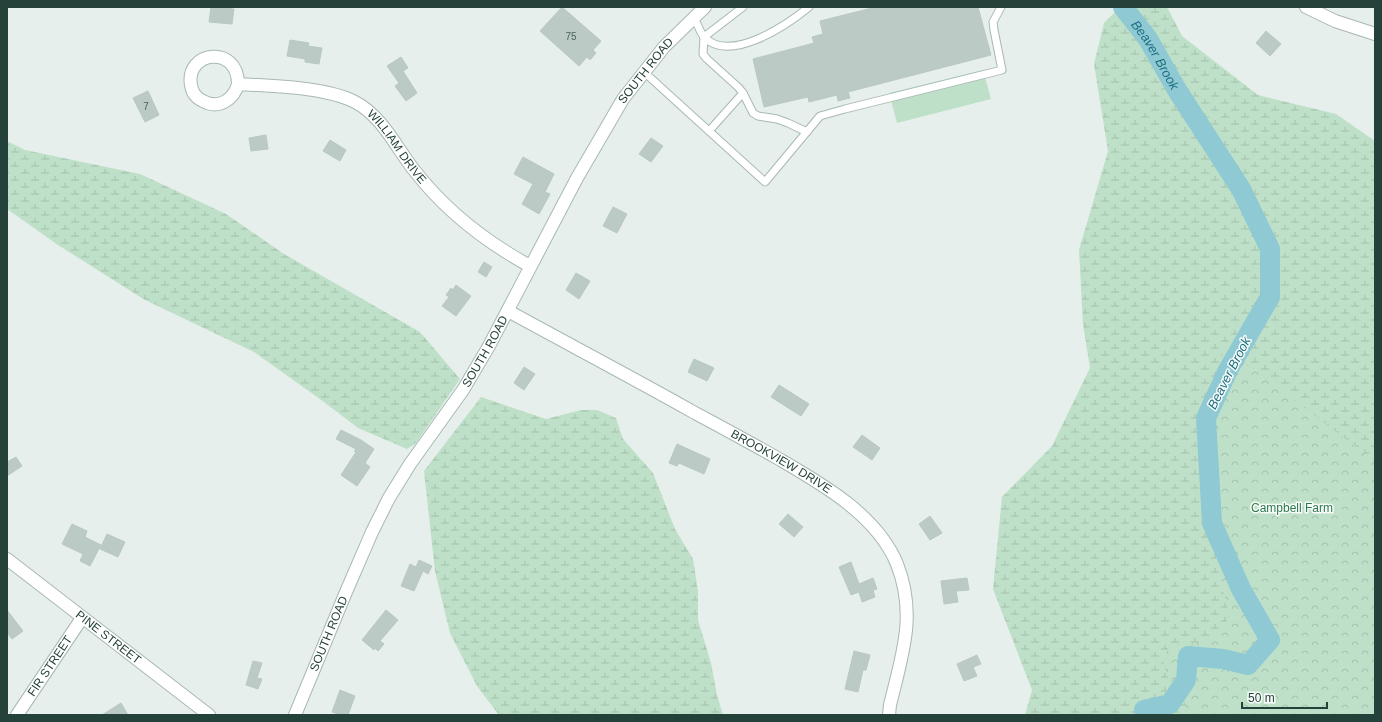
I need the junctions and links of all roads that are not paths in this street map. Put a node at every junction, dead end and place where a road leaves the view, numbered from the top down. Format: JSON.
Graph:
{"nodes":[{"id":1,"x":705,"y":7,"type":"edge"},
{"id":2,"x":743,"y":7,"type":"edge"},
{"id":3,"x":809,"y":7,"type":"edge"},
{"id":4,"x":1001,"y":7,"type":"edge"},
{"id":5,"x":1306,"y":7,"type":"edge"},
{"id":6,"x":694,"y":18,"type":"junction"},
{"id":7,"x":1375,"y":34,"type":"edge"},
{"id":8,"x":704,"y":36,"type":"junction"},
{"id":9,"x":644,"y":72,"type":"junction"},
{"id":10,"x":238,"y":84,"type":"junction"},
{"id":11,"x":743,"y":93,"type":"junction"},
{"id":12,"x":709,"y":131,"type":"junction"},
{"id":13,"x":807,"y":132,"type":"junction"},
{"id":14,"x":530,"y":266,"type":"junction"},
{"id":15,"x":508,"y":311,"type":"junction"},
{"id":16,"x":7,"y":559,"type":"edge"},
{"id":17,"x":82,"y":618,"type":"junction"},
{"id":18,"x":17,"y":715,"type":"edge"},
{"id":19,"x":209,"y":715,"type":"edge"},
{"id":20,"x":295,"y":715,"type":"edge"},
{"id":21,"x":890,"y":715,"type":"edge"}],
"edges":[{"from":1,"to":6,"type":"street","name":"SOUTH ROAD"},
{"from":2,"to":8,"type":"lane"},
{"from":3,"to":8,"type":"lane"},
{"from":4,"to":13,"type":"lane"},
{"from":5,"to":7,"type":"street"},
{"from":6,"to":8,"type":"lane"},
{"from":6,"to":9,"type":"street","name":"SOUTH ROAD"},
{"from":8,"to":11,"type":"lane"},
{"from":9,"to":12,"type":"lane"},
{"from":9,"to":14,"type":"street","name":"SOUTH ROAD"},
{"from":10,"to":10,"type":"street"},
{"from":10,"to":14,"type":"street","name":"WILLIAM DRIVE"},
{"from":11,"to":12,"type":"lane"},
{"from":11,"to":13,"type":"lane"},
{"from":12,"to":13,"type":"lane"},
{"from":14,"to":15,"type":"street","name":"SOUTH ROAD"},
{"from":15,"to":20,"type":"street","name":"SOUTH ROAD"},
{"from":15,"to":21,"type":"street","name":"BROOKVIEW DRIVE"},
{"from":16,"to":17,"type":"street","name":"PINE STREET"},
{"from":17,"to":18,"type":"street","name":"FIR STREET"},
{"from":17,"to":19,"type":"street","name":"PINE STREET"}]}
